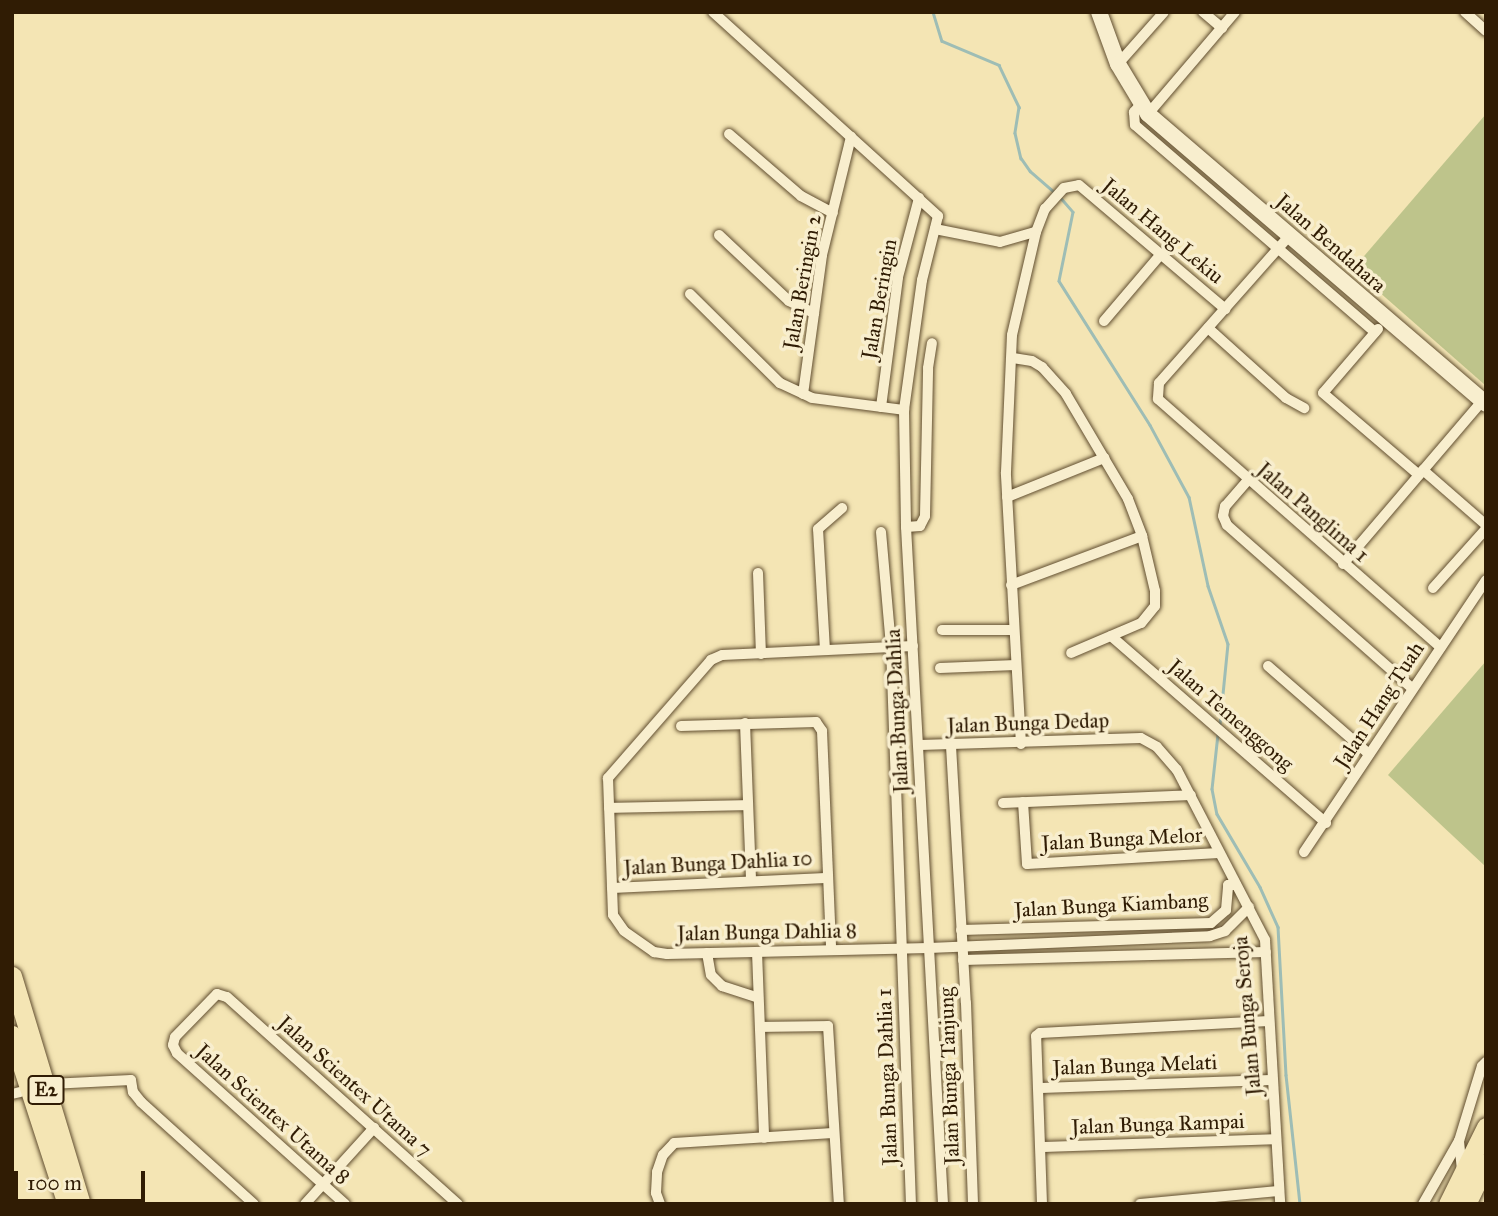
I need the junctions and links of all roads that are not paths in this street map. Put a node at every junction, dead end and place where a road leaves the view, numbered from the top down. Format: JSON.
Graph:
{"nodes":[{"id":1,"x":713,"y":12,"type":"edge"},
{"id":2,"x":1099,"y":12,"type":"edge"},
{"id":3,"x":1164,"y":12,"type":"edge"},
{"id":4,"x":1203,"y":12,"type":"edge"},
{"id":5,"x":1235,"y":12,"type":"edge"},
{"id":6,"x":1465,"y":12,"type":"edge"},
{"id":7,"x":1222,"y":28,"type":"junction"},
{"id":8,"x":1486,"y":31,"type":"edge"},
{"id":9,"x":1118,"y":64,"type":"junction"},
{"id":10,"x":1145,"y":109,"type":"junction"},
{"id":11,"x":729,"y":134,"type":"dead end"},
{"id":12,"x":851,"y":136,"type":"junction"},
{"id":13,"x":919,"y":198,"type":"junction"},
{"id":14,"x":833,"y":213,"type":"junction"},
{"id":15,"x":936,"y":224,"type":"junction"},
{"id":16,"x":1036,"y":232,"type":"junction"},
{"id":17,"x":719,"y":235,"type":"dead end"},
{"id":18,"x":1290,"y":235,"type":"junction"},
{"id":19,"x":1279,"y":248,"type":"junction"},
{"id":20,"x":1161,"y":254,"type":"junction"},
{"id":21,"x":690,"y":294,"type":"dead end"},
{"id":22,"x":1225,"y":309,"type":"junction"},
{"id":23,"x":814,"y":313,"type":"junction"},
{"id":24,"x":1386,"y":319,"type":"junction"},
{"id":25,"x":1104,"y":321,"type":"dead end"},
{"id":26,"x":1208,"y":328,"type":"junction"},
{"id":27,"x":1375,"y":332,"type":"junction"},
{"id":28,"x":932,"y":343,"type":"dead end"},
{"id":29,"x":1013,"y":358,"type":"junction"},
{"id":30,"x":803,"y":394,"type":"junction"},
{"id":31,"x":1484,"y":402,"type":"edge"},
{"id":32,"x":881,"y":407,"type":"junction"},
{"id":33,"x":1304,"y":408,"type":"dead end"},
{"id":34,"x":904,"y":410,"type":"junction"},
{"id":35,"x":1104,"y":458,"type":"junction"},
{"id":36,"x":1421,"y":472,"type":"junction"},
{"id":37,"x":1248,"y":480,"type":"junction"},
{"id":38,"x":1007,"y":497,"type":"junction"},
{"id":39,"x":842,"y":508,"type":"dead end"},
{"id":40,"x":906,"y":527,"type":"junction"},
{"id":41,"x":1486,"y":527,"type":"edge"},
{"id":42,"x":881,"y":532,"type":"dead end"},
{"id":43,"x":1142,"y":537,"type":"junction"},
{"id":44,"x":1343,"y":564,"type":"junction"},
{"id":45,"x":758,"y":573,"type":"dead end"},
{"id":46,"x":1486,"y":580,"type":"edge"},
{"id":47,"x":1011,"y":585,"type":"junction"},
{"id":48,"x":1433,"y":588,"type":"dead end"},
{"id":49,"x":1014,"y":630,"type":"junction"},
{"id":50,"x":942,"y":631,"type":"dead end"},
{"id":51,"x":1111,"y":636,"type":"junction"},
{"id":52,"x":891,"y":646,"type":"junction"},
{"id":53,"x":913,"y":646,"type":"junction"},
{"id":54,"x":1440,"y":647,"type":"junction"},
{"id":55,"x":825,"y":650,"type":"junction"},
{"id":56,"x":1071,"y":653,"type":"dead end"},
{"id":57,"x":761,"y":654,"type":"junction"},
{"id":58,"x":1016,"y":665,"type":"junction"},
{"id":59,"x":1268,"y":666,"type":"dead end"},
{"id":60,"x":940,"y":668,"type":"dead end"},
{"id":61,"x":1412,"y":688,"type":"junction"},
{"id":62,"x":746,"y":723,"type":"junction"},
{"id":63,"x":681,"y":726,"type":"dead end"},
{"id":64,"x":1138,"y":738,"type":"joint"},
{"id":65,"x":1021,"y":744,"type":"junction"},
{"id":66,"x":920,"y":745,"type":"junction"},
{"id":67,"x":951,"y":746,"type":"junction"},
{"id":68,"x":1368,"y":754,"type":"junction"},
{"id":69,"x":1191,"y":795,"type":"junction"},
{"id":70,"x":1023,"y":802,"type":"junction"},
{"id":71,"x":1003,"y":803,"type":"dead end"},
{"id":72,"x":748,"y":804,"type":"junction"},
{"id":73,"x":609,"y":808,"type":"junction"},
{"id":74,"x":1326,"y":823,"type":"junction"},
{"id":75,"x":1304,"y":852,"type":"dead end"},
{"id":76,"x":1219,"y":853,"type":"junction"},
{"id":77,"x":826,"y":878,"type":"junction"},
{"id":78,"x":751,"y":881,"type":"junction"},
{"id":79,"x":1236,"y":885,"type":"junction"},
{"id":80,"x":612,"y":888,"type":"junction"},
{"id":81,"x":1249,"y":907,"type":"junction"},
{"id":82,"x":961,"y":930,"type":"junction"},
{"id":83,"x":962,"y":947,"type":"junction"},
{"id":84,"x":929,"y":948,"type":"junction"},
{"id":85,"x":901,"y":949,"type":"junction"},
{"id":86,"x":831,"y":950,"type":"junction"},
{"id":87,"x":757,"y":952,"type":"junction"},
{"id":88,"x":1266,"y":952,"type":"junction"},
{"id":89,"x":707,"y":953,"type":"junction"},
{"id":90,"x":963,"y":960,"type":"junction"},
{"id":91,"x":12,"y":976,"type":"edge"},
{"id":92,"x":758,"y":998,"type":"junction"},
{"id":93,"x":1269,"y":1021,"type":"junction"},
{"id":94,"x":760,"y":1027,"type":"junction"},
{"id":95,"x":12,"y":1035,"type":"edge"},
{"id":96,"x":177,"y":1053,"type":"joint"},
{"id":97,"x":1486,"y":1062,"type":"edge"},
{"id":98,"x":1273,"y":1080,"type":"junction"},
{"id":99,"x":50,"y":1084,"type":"dead end"},
{"id":100,"x":1039,"y":1088,"type":"junction"},
{"id":101,"x":1486,"y":1127,"type":"edge"},
{"id":102,"x":373,"y":1128,"type":"junction"},
{"id":103,"x":833,"y":1133,"type":"junction"},
{"id":104,"x":764,"y":1138,"type":"junction"},
{"id":105,"x":1276,"y":1139,"type":"junction"},
{"id":106,"x":1459,"y":1141,"type":"junction"},
{"id":107,"x":1041,"y":1147,"type":"junction"},
{"id":108,"x":1486,"y":1163,"type":"edge"},
{"id":109,"x":1462,"y":1175,"type":"junction"},
{"id":110,"x":323,"y":1184,"type":"junction"},
{"id":111,"x":1278,"y":1191,"type":"junction"},
{"id":112,"x":67,"y":1204,"type":"edge"},
{"id":113,"x":81,"y":1204,"type":"edge"},
{"id":114,"x":254,"y":1204,"type":"edge"},
{"id":115,"x":305,"y":1204,"type":"edge"},
{"id":116,"x":345,"y":1204,"type":"edge"},
{"id":117,"x":458,"y":1204,"type":"edge"},
{"id":118,"x":660,"y":1204,"type":"edge"},
{"id":119,"x":839,"y":1204,"type":"edge"},
{"id":120,"x":911,"y":1204,"type":"edge"},
{"id":121,"x":943,"y":1204,"type":"edge"},
{"id":122,"x":973,"y":1204,"type":"edge"},
{"id":123,"x":1042,"y":1204,"type":"edge"},
{"id":124,"x":1140,"y":1204,"type":"edge"},
{"id":125,"x":1280,"y":1204,"type":"edge"},
{"id":126,"x":1423,"y":1204,"type":"edge"},
{"id":127,"x":1448,"y":1204,"type":"edge"},
{"id":128,"x":1466,"y":1204,"type":"edge"}],
"edges":[{"from":1,"to":12,"type":"street"},
{"from":2,"to":9,"type":"street","name":"Jalan Bendahara"},
{"from":3,"to":9,"type":"street"},
{"from":4,"to":7,"type":"street"},
{"from":5,"to":7,"type":"street"},
{"from":6,"to":8,"type":"street"},
{"from":7,"to":10,"type":"street"},
{"from":9,"to":10,"type":"street","name":"Jalan Bendahara"},
{"from":10,"to":18,"type":"street","name":"Jalan Bendahara"},
{"from":10,"to":19,"type":"street"},
{"from":11,"to":14,"type":"street"},
{"from":12,"to":13,"type":"street"},
{"from":12,"to":14,"type":"street","name":"Jalan Beringin 2"},
{"from":13,"to":15,"type":"street"},
{"from":13,"to":32,"type":"street","name":"Jalan Beringin"},
{"from":14,"to":23,"type":"street","name":"Jalan Beringin 2"},
{"from":15,"to":16,"type":"street"},
{"from":15,"to":34,"type":"street","name":"Jalan Bunga Dahlia"},
{"from":16,"to":20,"type":"street","name":"Jalan Hang Lekiu"},
{"from":16,"to":29,"type":"street"},
{"from":17,"to":23,"type":"street"},
{"from":18,"to":19,"type":"street"},
{"from":18,"to":24,"type":"street","name":"Jalan Bendahara"},
{"from":19,"to":22,"type":"street"},
{"from":19,"to":27,"type":"street"},
{"from":20,"to":22,"type":"street","name":"Jalan Hang Lekiu"},
{"from":20,"to":25,"type":"street"},
{"from":21,"to":30,"type":"street"},
{"from":22,"to":26,"type":"street"},
{"from":23,"to":30,"type":"street","name":"Jalan Beringin 2"},
{"from":24,"to":27,"type":"street"},
{"from":24,"to":31,"type":"street","name":"Jalan Bendahara"},
{"from":26,"to":33,"type":"street"},
{"from":26,"to":37,"type":"street","name":"Jalan Panglima 1"},
{"from":27,"to":36,"type":"street"},
{"from":28,"to":40,"type":"street"},
{"from":29,"to":35,"type":"street"},
{"from":29,"to":38,"type":"street"},
{"from":30,"to":32,"type":"street"},
{"from":31,"to":36,"type":"street"},
{"from":32,"to":34,"type":"street"},
{"from":34,"to":40,"type":"street","name":"Jalan Bunga Dahlia"},
{"from":35,"to":38,"type":"street"},
{"from":35,"to":43,"type":"street"},
{"from":36,"to":41,"type":"street"},
{"from":36,"to":44,"type":"street"},
{"from":37,"to":44,"type":"street","name":"Jalan Panglima 1"},
{"from":37,"to":61,"type":"street"},
{"from":38,"to":47,"type":"street"},
{"from":39,"to":55,"type":"street"},
{"from":40,"to":53,"type":"street","name":"Jalan Bunga Dahlia"},
{"from":41,"to":48,"type":"street"},
{"from":42,"to":52,"type":"street","name":"Jalan Bunga Dahlia 1"},
{"from":43,"to":47,"type":"street"},
{"from":43,"to":51,"type":"street"},
{"from":44,"to":54,"type":"street","name":"Jalan Panglima 1"},
{"from":45,"to":57,"type":"street"},
{"from":46,"to":54,"type":"street","name":"Jalan Hang Tuah"},
{"from":47,"to":49,"type":"street"},
{"from":49,"to":50,"type":"street"},
{"from":49,"to":58,"type":"street"},
{"from":51,"to":56,"type":"street"},
{"from":51,"to":74,"type":"street","name":"Jalan Temenggong"},
{"from":52,"to":53,"type":"street","name":"Jalan Bunga Dahlia 8"},
{"from":52,"to":55,"type":"street","name":"Jalan Bunga Dahlia 8"},
{"from":52,"to":85,"type":"street","name":"Jalan Bunga Dahlia 1"},
{"from":53,"to":66,"type":"street","name":"Jalan Bunga Dahlia"},
{"from":54,"to":61,"type":"street","name":"Jalan Hang Tuah"},
{"from":55,"to":57,"type":"street","name":"Jalan Bunga Dahlia 8"},
{"from":57,"to":73,"type":"street","name":"Jalan Bunga Dahlia 8"},
{"from":58,"to":60,"type":"street"},
{"from":58,"to":65,"type":"street"},
{"from":59,"to":68,"type":"street"},
{"from":61,"to":68,"type":"street","name":"Jalan Hang Tuah"},
{"from":62,"to":63,"type":"street"},
{"from":62,"to":72,"type":"street"},
{"from":62,"to":77,"type":"street"},
{"from":64,"to":65,"type":"street","name":"Jalan Bunga Dedap"},
{"from":64,"to":69,"type":"street","name":"Jalan Bunga Seroja"},
{"from":65,"to":67,"type":"street","name":"Jalan Bunga Dedap"},
{"from":66,"to":67,"type":"street","name":"Jalan Bunga Dedap"},
{"from":66,"to":84,"type":"street","name":"Jalan Bunga Dahlia"},
{"from":67,"to":82,"type":"street","name":"Jalan Bunga Tanjung"},
{"from":68,"to":74,"type":"street","name":"Jalan Hang Tuah"},
{"from":69,"to":70,"type":"street"},
{"from":69,"to":76,"type":"street","name":"Jalan Bunga Seroja"},
{"from":70,"to":71,"type":"street"},
{"from":70,"to":76,"type":"street","name":"Jalan Bunga Melor"},
{"from":72,"to":73,"type":"street"},
{"from":72,"to":78,"type":"street"},
{"from":73,"to":80,"type":"street","name":"Jalan Bunga Dahlia 8"},
{"from":74,"to":75,"type":"street","name":"Jalan Hang Tuah"},
{"from":76,"to":79,"type":"street","name":"Jalan Bunga Seroja"},
{"from":77,"to":78,"type":"street","name":"Jalan Bunga Dahlia 10"},
{"from":77,"to":86,"type":"street"},
{"from":78,"to":80,"type":"street","name":"Jalan Bunga Dahlia 10"},
{"from":79,"to":81,"type":"street","name":"Jalan Bunga Seroja"},
{"from":79,"to":82,"type":"street","name":"Jalan Bunga Kiambang"},
{"from":80,"to":89,"type":"street","name":"Jalan Bunga Dahlia 8"},
{"from":81,"to":83,"type":"street","name":"Jalan Bunga Dahlia 8"},
{"from":81,"to":88,"type":"street","name":"Jalan Bunga Seroja"},
{"from":82,"to":83,"type":"street","name":"Jalan Bunga Tanjung"},
{"from":83,"to":84,"type":"street","name":"Jalan Bunga Dahlia 8"},
{"from":83,"to":90,"type":"street","name":"Jalan Bunga Tanjung"},
{"from":84,"to":85,"type":"street","name":"Jalan Bunga Dahlia 8"},
{"from":84,"to":121,"type":"street","name":"Jalan Bunga Dahlia"},
{"from":85,"to":86,"type":"street","name":"Jalan Bunga Dahlia 8"},
{"from":85,"to":120,"type":"street","name":"Jalan Bunga Dahlia 1"},
{"from":86,"to":87,"type":"street","name":"Jalan Bunga Dahlia 8"},
{"from":87,"to":89,"type":"street","name":"Jalan Bunga Dahlia 8"},
{"from":87,"to":92,"type":"street"},
{"from":88,"to":90,"type":"street"},
{"from":88,"to":93,"type":"street","name":"Jalan Bunga Seroja"},
{"from":89,"to":92,"type":"street"},
{"from":90,"to":122,"type":"street","name":"Jalan Bunga Tanjung"},
{"from":91,"to":113,"type":"highway","number":"E2"},
{"from":92,"to":94,"type":"street"},
{"from":93,"to":98,"type":"street","name":"Jalan Bunga Seroja"},
{"from":93,"to":100,"type":"street"},
{"from":94,"to":103,"type":"street"},
{"from":94,"to":104,"type":"street"},
{"from":95,"to":112,"type":"highway","number":"E2"},
{"from":96,"to":102,"type":"street","name":"Jalan Scientex Utama 7"},
{"from":96,"to":110,"type":"street","name":"Jalan Scientex Utama 8"},
{"from":97,"to":106,"type":"street"},
{"from":98,"to":100,"type":"street","name":"Jalan Bunga Melati"},
{"from":98,"to":105,"type":"street","name":"Jalan Bunga Seroja"},
{"from":99,"to":114,"type":"street"},
{"from":100,"to":107,"type":"street"},
{"from":101,"to":109,"type":"highway"},
{"from":102,"to":110,"type":"street"},
{"from":102,"to":117,"type":"street","name":"Jalan Scientex Utama 7"},
{"from":103,"to":104,"type":"street"},
{"from":103,"to":119,"type":"street"},
{"from":104,"to":118,"type":"street"},
{"from":105,"to":107,"type":"street","name":"Jalan Bunga Rampai"},
{"from":105,"to":111,"type":"street","name":"Jalan Bunga Seroja"},
{"from":106,"to":109,"type":"street"},
{"from":106,"to":126,"type":"street"},
{"from":107,"to":123,"type":"street"},
{"from":108,"to":128,"type":"highway"},
{"from":109,"to":127,"type":"highway"},
{"from":110,"to":115,"type":"street"},
{"from":110,"to":116,"type":"street","name":"Jalan Scientex Utama 8"},
{"from":111,"to":124,"type":"street"},
{"from":111,"to":125,"type":"street","name":"Jalan Bunga Seroja"}]}
